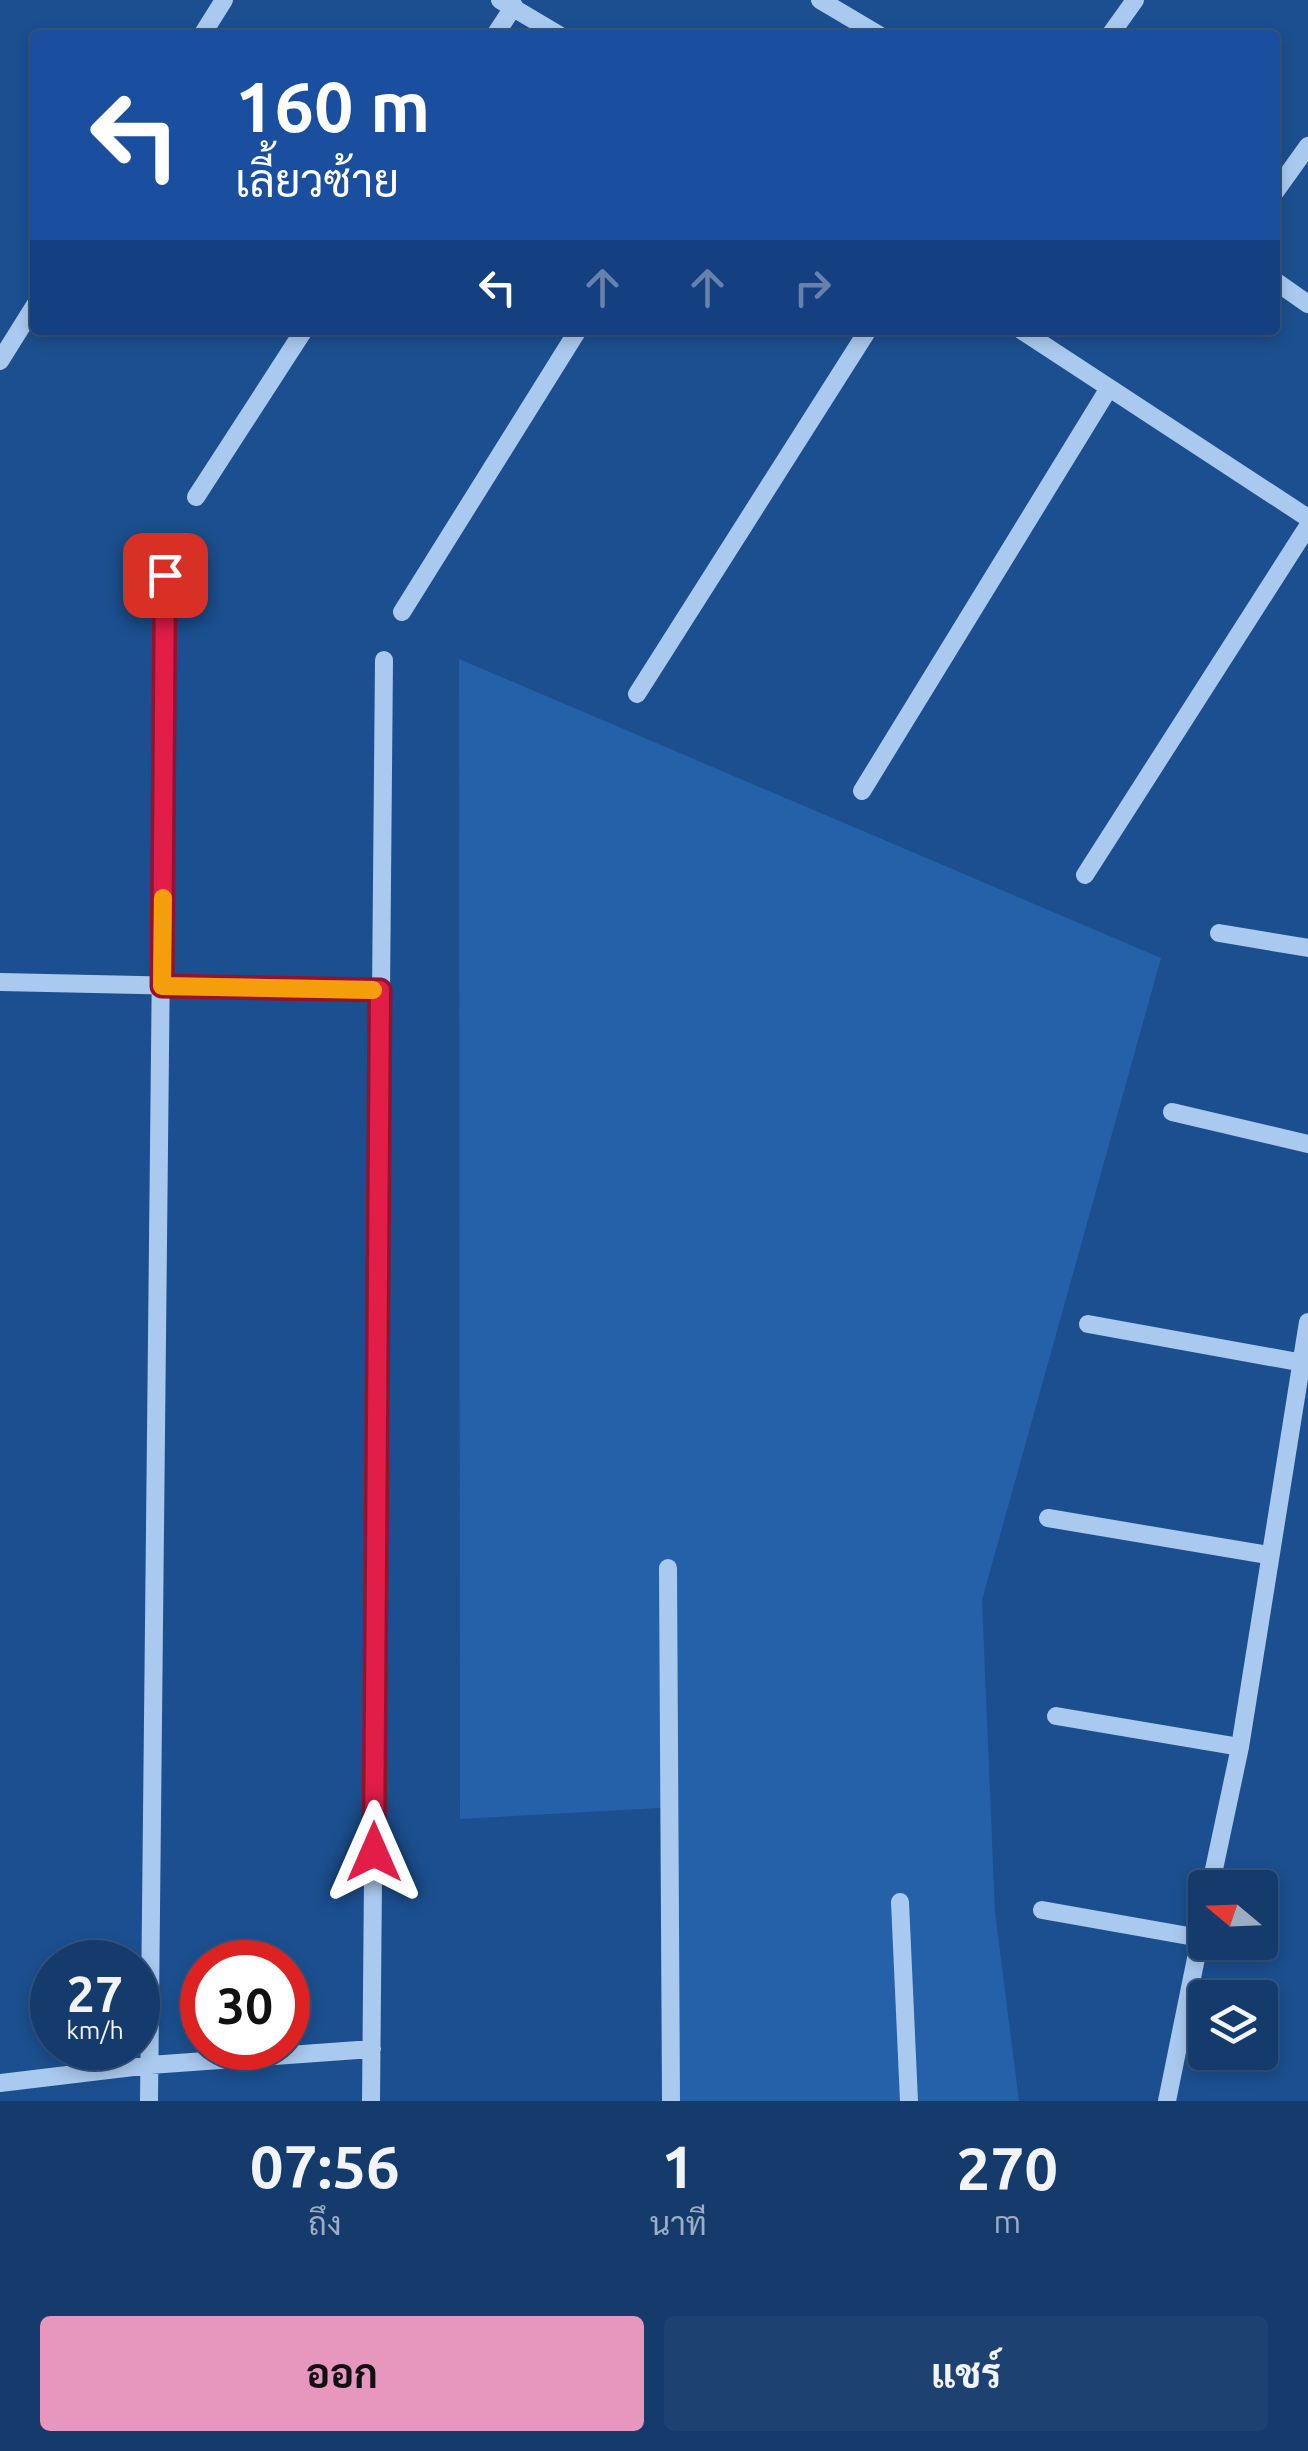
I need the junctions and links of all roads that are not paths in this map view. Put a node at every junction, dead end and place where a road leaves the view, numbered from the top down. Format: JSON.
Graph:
{"nodes":[{"id":1,"x":224,"y":0,"type":"edge"},
{"id":2,"x":1135,"y":0,"type":"edge"},
{"id":3,"x":507,"y":3,"type":"edge"},
{"id":4,"x":833,"y":3,"type":"edge"},
{"id":5,"x":205,"y":30,"type":"edge"},
{"id":6,"x":497,"y":30,"type":"edge"},
{"id":7,"x":551,"y":30,"type":"edge"},
{"id":8,"x":871,"y":30,"type":"edge"},
{"id":9,"x":1114,"y":30,"type":"edge"},
{"id":10,"x":1308,"y":146,"type":"edge"},
{"id":11,"x":1280,"y":185,"type":"edge"},
{"id":12,"x":1280,"y":284,"type":"edge"},
{"id":13,"x":1308,"y":304,"type":"edge"},
{"id":14,"x":30,"y":312,"type":"edge"},
{"id":15,"x":301,"y":335,"type":"edge"},
{"id":16,"x":575,"y":335,"type":"edge"},
{"id":17,"x":865,"y":335,"type":"edge"},
{"id":18,"x":1029,"y":335,"type":"edge"},
{"id":19,"x":0,"y":361,"type":"edge"},
{"id":20,"x":1109,"y":388,"type":"junction"},
{"id":21,"x":196,"y":497,"type":"dead end"},
{"id":22,"x":1308,"y":518,"type":"edge"},
{"id":23,"x":1308,"y":526,"type":"edge"},
{"id":24,"x":165,"y":575,"type":"dead end"},
{"id":25,"x":402,"y":612,"type":"dead end"},
{"id":26,"x":384,"y":660,"type":"dead end"},
{"id":27,"x":637,"y":694,"type":"dead end"},
{"id":28,"x":862,"y":792,"type":"dead end"},
{"id":29,"x":1085,"y":875,"type":"dead end"},
{"id":30,"x":1219,"y":934,"type":"dead end"},
{"id":31,"x":1308,"y":948,"type":"edge"},
{"id":32,"x":0,"y":982,"type":"edge"},
{"id":33,"x":162,"y":986,"type":"junction"},
{"id":34,"x":380,"y":990,"type":"junction"},
{"id":35,"x":1172,"y":1112,"type":"dead end"},
{"id":36,"x":1308,"y":1144,"type":"edge"},
{"id":37,"x":1308,"y":1322,"type":"edge"},
{"id":38,"x":1088,"y":1324,"type":"dead end"},
{"id":39,"x":1298,"y":1362,"type":"junction"},
{"id":40,"x":1048,"y":1518,"type":"dead end"},
{"id":41,"x":1268,"y":1555,"type":"junction"},
{"id":42,"x":668,"y":1568,"type":"dead end"},
{"id":43,"x":1056,"y":1716,"type":"dead end"},
{"id":44,"x":1240,"y":1747,"type":"junction"},
{"id":45,"x":1214,"y":1870,"type":"edge"},
{"id":46,"x":900,"y":1902,"type":"dead end"},
{"id":47,"x":1042,"y":1910,"type":"dead end"},
{"id":48,"x":1188,"y":1936,"type":"edge"},
{"id":49,"x":151,"y":1940,"type":"edge"},
{"id":50,"x":1195,"y":1960,"type":"edge"},
{"id":51,"x":372,"y":2048,"type":"junction"},
{"id":52,"x":160,"y":2064,"type":"edge"},
{"id":53,"x":106,"y":2070,"type":"edge"},
{"id":54,"x":150,"y":2070,"type":"edge"},
{"id":55,"x":0,"y":2082,"type":"edge"},
{"id":56,"x":149,"y":2101,"type":"edge"},
{"id":57,"x":371,"y":2101,"type":"edge"},
{"id":58,"x":671,"y":2101,"type":"edge"},
{"id":59,"x":909,"y":2101,"type":"edge"},
{"id":60,"x":1166,"y":2101,"type":"edge"}],
"edges":[{"from":1,"to":5,"type":"street"},
{"from":2,"to":9,"type":"street"},
{"from":3,"to":6,"type":"street"},
{"from":3,"to":7,"type":"street"},
{"from":4,"to":8,"type":"street"},
{"from":10,"to":11,"type":"street"},
{"from":12,"to":13,"type":"street"},
{"from":14,"to":19,"type":"street"},
{"from":15,"to":21,"type":"street"},
{"from":16,"to":25,"type":"street"},
{"from":17,"to":27,"type":"street"},
{"from":18,"to":20,"type":"street"},
{"from":20,"to":22,"type":"street"},
{"from":20,"to":28,"type":"street"},
{"from":23,"to":29,"type":"street"},
{"from":24,"to":33,"type":"street"},
{"from":26,"to":34,"type":"street"},
{"from":30,"to":31,"type":"street"},
{"from":32,"to":33,"type":"street"},
{"from":33,"to":34,"type":"street"},
{"from":33,"to":49,"type":"street"},
{"from":34,"to":51,"type":"street"},
{"from":35,"to":36,"type":"street"},
{"from":37,"to":39,"type":"street"},
{"from":38,"to":39,"type":"street"},
{"from":39,"to":41,"type":"street"},
{"from":40,"to":41,"type":"street"},
{"from":41,"to":44,"type":"street"},
{"from":42,"to":58,"type":"street"},
{"from":43,"to":44,"type":"street"},
{"from":44,"to":45,"type":"street"},
{"from":46,"to":59,"type":"street"},
{"from":47,"to":48,"type":"street"},
{"from":50,"to":60,"type":"street"},
{"from":51,"to":52,"type":"street"},
{"from":51,"to":57,"type":"street"},
{"from":53,"to":55,"type":"street"},
{"from":54,"to":56,"type":"street"}]}
